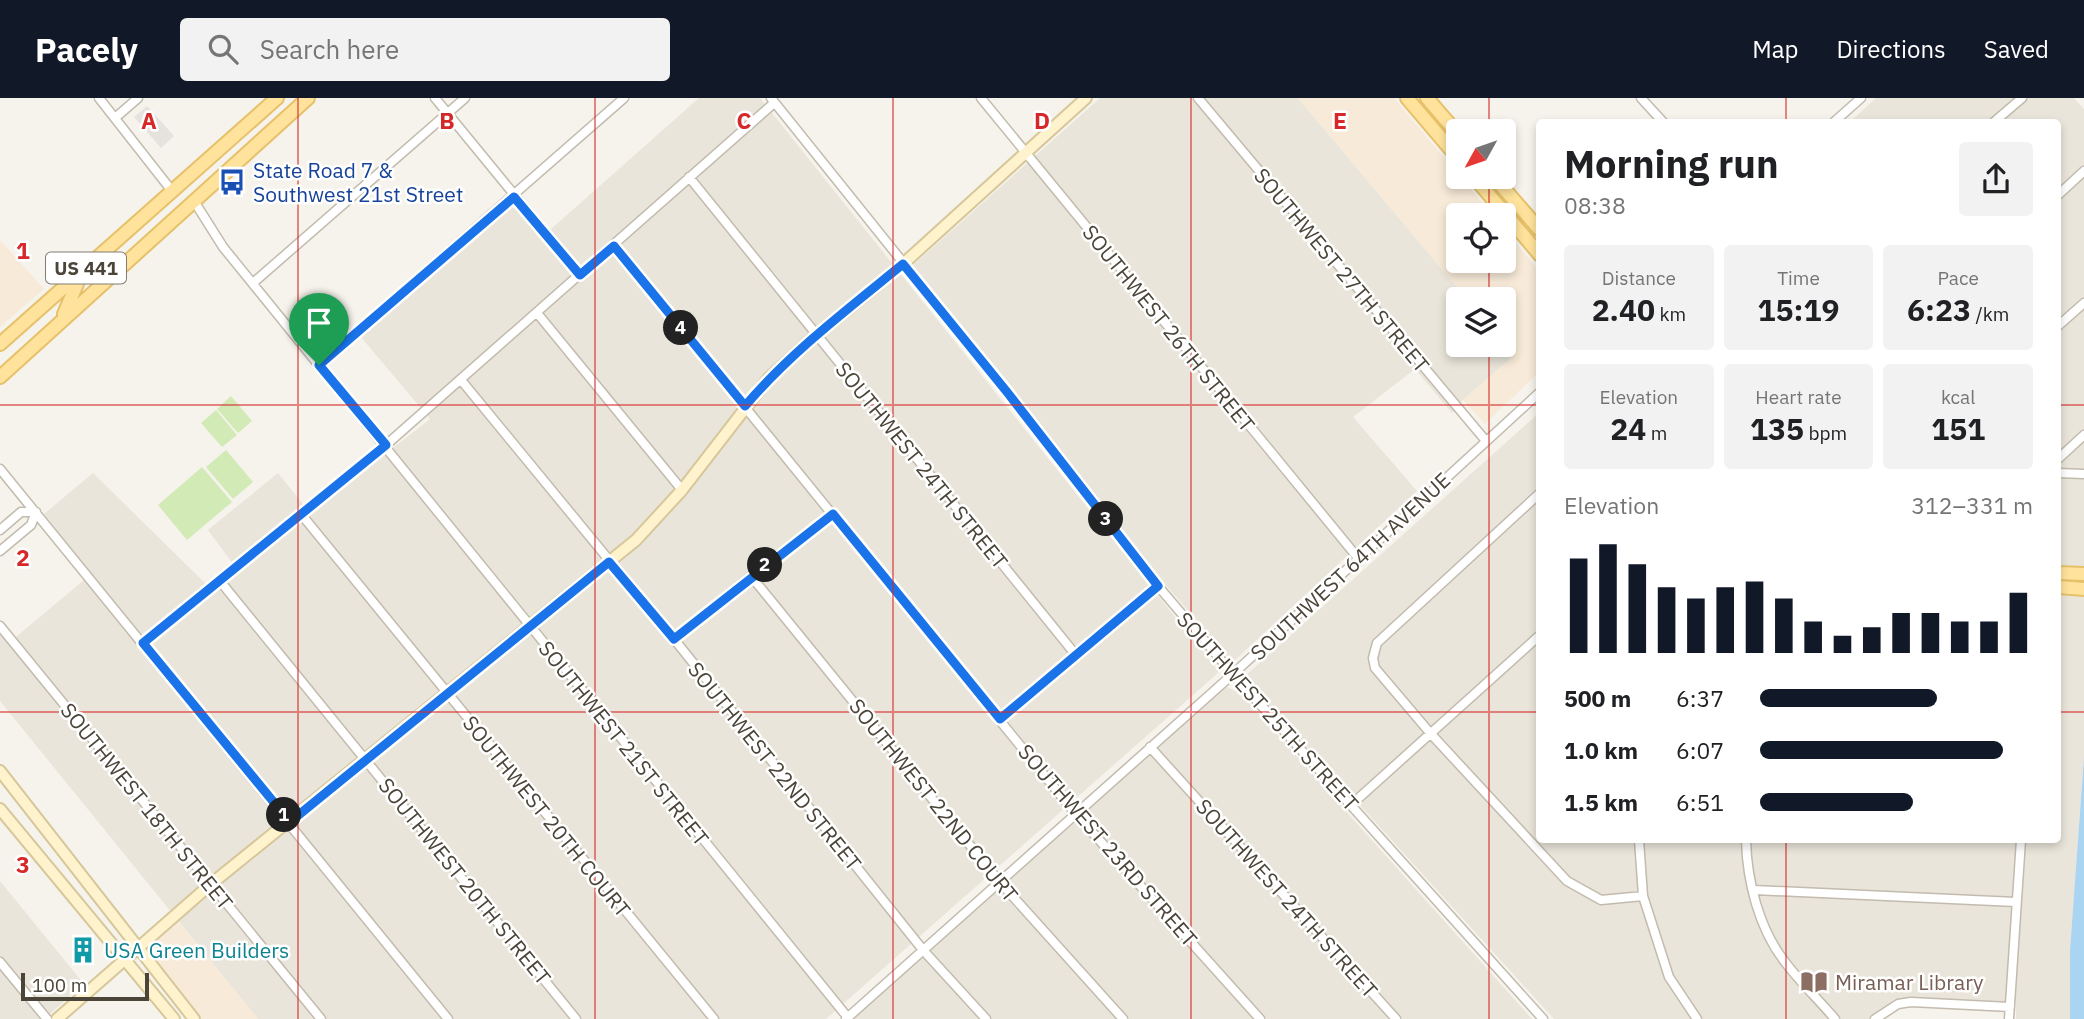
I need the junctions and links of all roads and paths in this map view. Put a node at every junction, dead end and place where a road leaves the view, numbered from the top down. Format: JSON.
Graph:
{"nodes":[{"id":1,"x":99,"y":98,"type":"edge"},
{"id":2,"x":138,"y":98,"type":"edge"},
{"id":3,"x":277,"y":98,"type":"edge"},
{"id":4,"x":308,"y":98,"type":"edge"},
{"id":5,"x":435,"y":98,"type":"edge"},
{"id":6,"x":465,"y":98,"type":"edge"},
{"id":7,"x":624,"y":98,"type":"edge"},
{"id":8,"x":981,"y":98,"type":"edge"},
{"id":9,"x":1086,"y":98,"type":"edge"},
{"id":10,"x":1198,"y":98,"type":"edge"},
{"id":11,"x":1407,"y":98,"type":"edge"},
{"id":12,"x":1427,"y":98,"type":"edge"},
{"id":13,"x":1642,"y":98,"type":"edge"},
{"id":14,"x":1861,"y":98,"type":"edge"},
{"id":15,"x":2022,"y":98,"type":"edge"},
{"id":16,"x":772,"y":100,"type":"edge"},
{"id":17,"x":448,"y":113,"type":"junction"},
{"id":18,"x":116,"y":118,"type":"junction"},
{"id":19,"x":1660,"y":119,"type":"edge"},
{"id":20,"x":1838,"y":119,"type":"edge"},
{"id":21,"x":1998,"y":119,"type":"edge"},
{"id":22,"x":1446,"y":120,"type":"edge"},
{"id":23,"x":1446,"y":140,"type":"edge"},
{"id":24,"x":1026,"y":152,"type":"junction"},
{"id":25,"x":201,"y":165,"type":"junction"},
{"id":26,"x":2084,"y":171,"type":"edge"},
{"id":27,"x":690,"y":177,"type":"junction"},
{"id":28,"x":1484,"y":189,"type":"edge"},
{"id":29,"x":1504,"y":189,"type":"edge"},
{"id":30,"x":172,"y":191,"type":"junction"},
{"id":31,"x":2061,"y":192,"type":"edge"},
{"id":32,"x":514,"y":197,"type":"junction"},
{"id":33,"x":194,"y":201,"type":"junction"},
{"id":34,"x":1536,"y":225,"type":"edge"},
{"id":35,"x":164,"y":228,"type":"junction"},
{"id":36,"x":614,"y":246,"type":"junction"},
{"id":37,"x":1536,"y":250,"type":"edge"},
{"id":38,"x":903,"y":264,"type":"junction"},
{"id":39,"x":580,"y":275,"type":"junction"},
{"id":40,"x":77,"y":276,"type":"junction"},
{"id":41,"x":253,"y":283,"type":"junction"},
{"id":42,"x":2084,"y":303,"type":"edge"},
{"id":43,"x":537,"y":313,"type":"junction"},
{"id":44,"x":61,"y":321,"type":"junction"},
{"id":45,"x":2061,"y":323,"type":"edge"},
{"id":46,"x":816,"y":335,"type":"junction"},
{"id":47,"x":0,"y":344,"type":"edge"},
{"id":48,"x":319,"y":365,"type":"junction"},
{"id":49,"x":0,"y":377,"type":"edge"},
{"id":50,"x":461,"y":380,"type":"junction"},
{"id":51,"x":1536,"y":396,"type":"edge"},
{"id":52,"x":745,"y":406,"type":"junction"},
{"id":53,"x":2084,"y":435,"type":"edge"},
{"id":54,"x":1486,"y":441,"type":"junction"},
{"id":55,"x":386,"y":445,"type":"junction"},
{"id":56,"x":2061,"y":456,"type":"edge"},
{"id":57,"x":0,"y":469,"type":"edge"},
{"id":58,"x":2061,"y":473,"type":"edge"},
{"id":59,"x":2084,"y":474,"type":"edge"},
{"id":60,"x":682,"y":490,"type":"junction"},
{"id":61,"x":1536,"y":497,"type":"edge"},
{"id":62,"x":36,"y":512,"type":"junction"},
{"id":63,"x":302,"y":514,"type":"junction"},
{"id":64,"x":833,"y":514,"type":"junction"},
{"id":65,"x":0,"y":530,"type":"edge"},
{"id":66,"x":0,"y":551,"type":"edge"},
{"id":67,"x":1358,"y":558,"type":"junction"},
{"id":68,"x":609,"y":562,"type":"junction"},
{"id":69,"x":2061,"y":573,"type":"edge"},
{"id":70,"x":2084,"y":574,"type":"edge"},
{"id":71,"x":751,"y":576,"type":"junction"},
{"id":72,"x":220,"y":581,"type":"junction"},
{"id":73,"x":1158,"y":586,"type":"junction"},
{"id":74,"x":2061,"y":587,"type":"edge"},
{"id":75,"x":2084,"y":589,"type":"edge"},
{"id":76,"x":0,"y":626,"type":"edge"},
{"id":77,"x":529,"y":626,"type":"junction"},
{"id":78,"x":674,"y":639,"type":"junction"},
{"id":79,"x":1536,"y":639,"type":"edge"},
{"id":80,"x":143,"y":643,"type":"junction"},
{"id":81,"x":1075,"y":654,"type":"junction"},
{"id":82,"x":1233,"y":674,"type":"junction"},
{"id":83,"x":447,"y":694,"type":"junction"},
{"id":84,"x":1000,"y":719,"type":"junction"},
{"id":85,"x":1431,"y":734,"type":"junction"},
{"id":86,"x":1150,"y":747,"type":"junction"},
{"id":87,"x":367,"y":760,"type":"junction"},
{"id":88,"x":0,"y":771,"type":"edge"},
{"id":89,"x":0,"y":782,"type":"edge"},
{"id":90,"x":1351,"y":805,"type":"junction"},
{"id":91,"x":0,"y":809,"type":"edge"},
{"id":92,"x":1075,"y":813,"type":"junction"},
{"id":93,"x":290,"y":822,"type":"junction"},
{"id":94,"x":54,"y":842,"type":"junction"},
{"id":95,"x":1639,"y":843,"type":"edge"},
{"id":96,"x":1746,"y":843,"type":"edge"},
{"id":97,"x":2021,"y":843,"type":"edge"},
{"id":98,"x":999,"y":881,"type":"junction"},
{"id":99,"x":211,"y":884,"type":"junction"},
{"id":100,"x":1754,"y":890,"type":"junction"},
{"id":101,"x":1643,"y":896,"type":"junction"},
{"id":102,"x":2016,"y":902,"type":"junction"},
{"id":103,"x":136,"y":948,"type":"junction"},
{"id":104,"x":923,"y":950,"type":"junction"},
{"id":105,"x":125,"y":959,"type":"junction"},
{"id":106,"x":0,"y":962,"type":"edge"},
{"id":107,"x":2010,"y":1007,"type":"junction"},
{"id":108,"x":47,"y":1019,"type":"edge"},
{"id":109,"x":57,"y":1019,"type":"edge"},
{"id":110,"x":174,"y":1019,"type":"edge"},
{"id":111,"x":194,"y":1019,"type":"edge"},
{"id":112,"x":321,"y":1019,"type":"edge"},
{"id":113,"x":448,"y":1019,"type":"edge"},
{"id":114,"x":576,"y":1019,"type":"edge"},
{"id":115,"x":714,"y":1019,"type":"edge"},
{"id":116,"x":848,"y":1019,"type":"edge"},
{"id":117,"x":986,"y":1019,"type":"edge"},
{"id":118,"x":1123,"y":1019,"type":"edge"},
{"id":119,"x":1260,"y":1019,"type":"edge"},
{"id":120,"x":1396,"y":1019,"type":"edge"},
{"id":121,"x":1543,"y":1019,"type":"edge"},
{"id":122,"x":1697,"y":1019,"type":"edge"},
{"id":123,"x":1835,"y":1019,"type":"edge"},
{"id":124,"x":1875,"y":1019,"type":"edge"},
{"id":125,"x":2009,"y":1019,"type":"edge"}],
"edges":[{"from":1,"to":18,"type":"street"},
{"from":2,"to":18,"type":"street"},
{"from":3,"to":25,"type":"main road","number":"US 441"},
{"from":4,"to":33,"type":"main road","number":"US 441"},
{"from":5,"to":17,"type":"street"},
{"from":6,"to":17,"type":"street"},
{"from":7,"to":32,"type":"street"},
{"from":8,"to":24,"type":"street","name":"SOUTHWEST 26TH STREET"},
{"from":9,"to":24,"type":"street"},
{"from":10,"to":54,"type":"street","name":"SOUTHWEST 27TH STREET"},
{"from":11,"to":23,"type":"main road"},
{"from":12,"to":22,"type":"main road"},
{"from":13,"to":19,"type":"street"},
{"from":14,"to":20,"type":"street"},
{"from":15,"to":21,"type":"street"},
{"from":16,"to":27,"type":"street"},
{"from":16,"to":38,"type":"street","name":"SOUTHWEST 25TH STREET"},
{"from":17,"to":32,"type":"street"},
{"from":17,"to":41,"type":"street"},
{"from":18,"to":30,"type":"street"},
{"from":24,"to":38,"type":"street"},
{"from":24,"to":67,"type":"street","name":"SOUTHWEST 26TH STREET"},
{"from":25,"to":30,"type":"main road","number":"US 441"},
{"from":25,"to":33,"type":"main road"},
{"from":26,"to":31,"type":"street"},
{"from":27,"to":36,"type":"street"},
{"from":27,"to":46,"type":"street","name":"SOUTHWEST 24TH STREET"},
{"from":28,"to":37,"type":"main road"},
{"from":29,"to":34,"type":"main road"},
{"from":30,"to":35,"type":"main road"},
{"from":30,"to":40,"type":"main road","number":"US 441"},
{"from":32,"to":39,"type":"street"},
{"from":32,"to":48,"type":"street"},
{"from":33,"to":35,"type":"main road","number":"US 441"},
{"from":33,"to":41,"type":"street","name":"SOUTHWEST 21ST STREET"},
{"from":35,"to":44,"type":"main road","number":"US 441"},
{"from":36,"to":39,"type":"street"},
{"from":36,"to":52,"type":"street","name":"SOUTHWEST 23RD STREET"},
{"from":38,"to":46,"type":"street"},
{"from":38,"to":73,"type":"street","name":"SOUTHWEST 25TH STREET"},
{"from":39,"to":43,"type":"street"},
{"from":40,"to":44,"type":"main road"},
{"from":40,"to":47,"type":"main road","number":"US 441"},
{"from":41,"to":48,"type":"street","name":"SOUTHWEST 21ST STREET"},
{"from":42,"to":45,"type":"street"},
{"from":43,"to":50,"type":"street"},
{"from":43,"to":60,"type":"street"},
{"from":44,"to":49,"type":"main road","number":"US 441"},
{"from":46,"to":52,"type":"street"},
{"from":46,"to":81,"type":"street","name":"SOUTHWEST 24TH STREET"},
{"from":48,"to":55,"type":"street","name":"SOUTHWEST 21ST STREET"},
{"from":50,"to":55,"type":"street"},
{"from":50,"to":68,"type":"street","name":"SOUTHWEST 22ND STREET"},
{"from":51,"to":54,"type":"street","name":"SOUTHWEST 64TH AVENUE"},
{"from":52,"to":60,"type":"street"},
{"from":52,"to":64,"type":"street","name":"SOUTHWEST 23RD STREET"},
{"from":53,"to":56,"type":"street"},
{"from":54,"to":67,"type":"street","name":"SOUTHWEST 64TH AVENUE"},
{"from":55,"to":63,"type":"street"},
{"from":55,"to":77,"type":"street","name":"SOUTHWEST 21ST STREET"},
{"from":57,"to":62,"type":"street"},
{"from":58,"to":59,"type":"street"},
{"from":60,"to":68,"type":"street"},
{"from":61,"to":85,"type":"street"},
{"from":62,"to":65,"type":"street"},
{"from":62,"to":66,"type":"street"},
{"from":62,"to":80,"type":"street"},
{"from":63,"to":72,"type":"street"},
{"from":63,"to":83,"type":"street","name":"SOUTHWEST 20TH COURT"},
{"from":64,"to":71,"type":"street"},
{"from":64,"to":84,"type":"street","name":"SOUTHWEST 23RD STREET"},
{"from":67,"to":82,"type":"street","name":"SOUTHWEST 64TH AVENUE"},
{"from":68,"to":77,"type":"street"},
{"from":68,"to":78,"type":"street","name":"SOUTHWEST 22ND STREET"},
{"from":69,"to":70,"type":"main road"},
{"from":71,"to":78,"type":"street"},
{"from":71,"to":98,"type":"street","name":"SOUTHWEST 22ND COURT"},
{"from":72,"to":80,"type":"street"},
{"from":72,"to":87,"type":"street","name":"SOUTHWEST 20TH STREET"},
{"from":73,"to":81,"type":"street"},
{"from":73,"to":82,"type":"street","name":"SOUTHWEST 25TH STREET"},
{"from":74,"to":75,"type":"main road"},
{"from":76,"to":99,"type":"street","name":"SOUTHWEST 18TH STREET"},
{"from":77,"to":83,"type":"street"},
{"from":77,"to":116,"type":"street","name":"SOUTHWEST 21ST STREET"},
{"from":78,"to":104,"type":"street","name":"SOUTHWEST 22ND STREET"},
{"from":79,"to":85,"type":"street"},
{"from":80,"to":93,"type":"street"},
{"from":81,"to":84,"type":"street"},
{"from":82,"to":86,"type":"street","name":"SOUTHWEST 64TH AVENUE"},
{"from":82,"to":90,"type":"street","name":"SOUTHWEST 25TH STREET"},
{"from":83,"to":87,"type":"street"},
{"from":83,"to":115,"type":"street","name":"SOUTHWEST 20TH COURT"},
{"from":84,"to":92,"type":"street","name":"SOUTHWEST 23RD STREET"},
{"from":85,"to":90,"type":"street"},
{"from":85,"to":101,"type":"street"},
{"from":86,"to":92,"type":"street","name":"SOUTHWEST 64TH AVENUE"},
{"from":86,"to":120,"type":"street","name":"SOUTHWEST 24TH STREET"},
{"from":87,"to":93,"type":"street"},
{"from":87,"to":114,"type":"street","name":"SOUTHWEST 20TH STREET"},
{"from":88,"to":94,"type":"street"},
{"from":89,"to":94,"type":"street"},
{"from":90,"to":121,"type":"street","name":"SOUTHWEST 25TH STREET"},
{"from":91,"to":105,"type":"street"},
{"from":92,"to":98,"type":"street","name":"SOUTHWEST 64TH AVENUE"},
{"from":92,"to":119,"type":"street","name":"SOUTHWEST 23RD STREET"},
{"from":93,"to":99,"type":"street"},
{"from":93,"to":113,"type":"street"},
{"from":94,"to":103,"type":"street"},
{"from":95,"to":101,"type":"street"},
{"from":96,"to":100,"type":"street"},
{"from":97,"to":102,"type":"street"},
{"from":98,"to":104,"type":"street","name":"SOUTHWEST 64TH AVENUE"},
{"from":98,"to":118,"type":"street","name":"SOUTHWEST 22ND COURT"},
{"from":99,"to":103,"type":"street"},
{"from":99,"to":112,"type":"street","name":"SOUTHWEST 18TH STREET"},
{"from":100,"to":102,"type":"street"},
{"from":100,"to":123,"type":"street"},
{"from":101,"to":122,"type":"street"},
{"from":102,"to":107,"type":"street"},
{"from":103,"to":105,"type":"street"},
{"from":103,"to":111,"type":"street"},
{"from":104,"to":116,"type":"street","name":"SOUTHWEST 64TH AVENUE"},
{"from":104,"to":117,"type":"street","name":"SOUTHWEST 22ND STREET"},
{"from":105,"to":109,"type":"street"},
{"from":105,"to":110,"type":"street"},
{"from":106,"to":108,"type":"street"},
{"from":107,"to":124,"type":"street"},
{"from":107,"to":125,"type":"street"}]}
